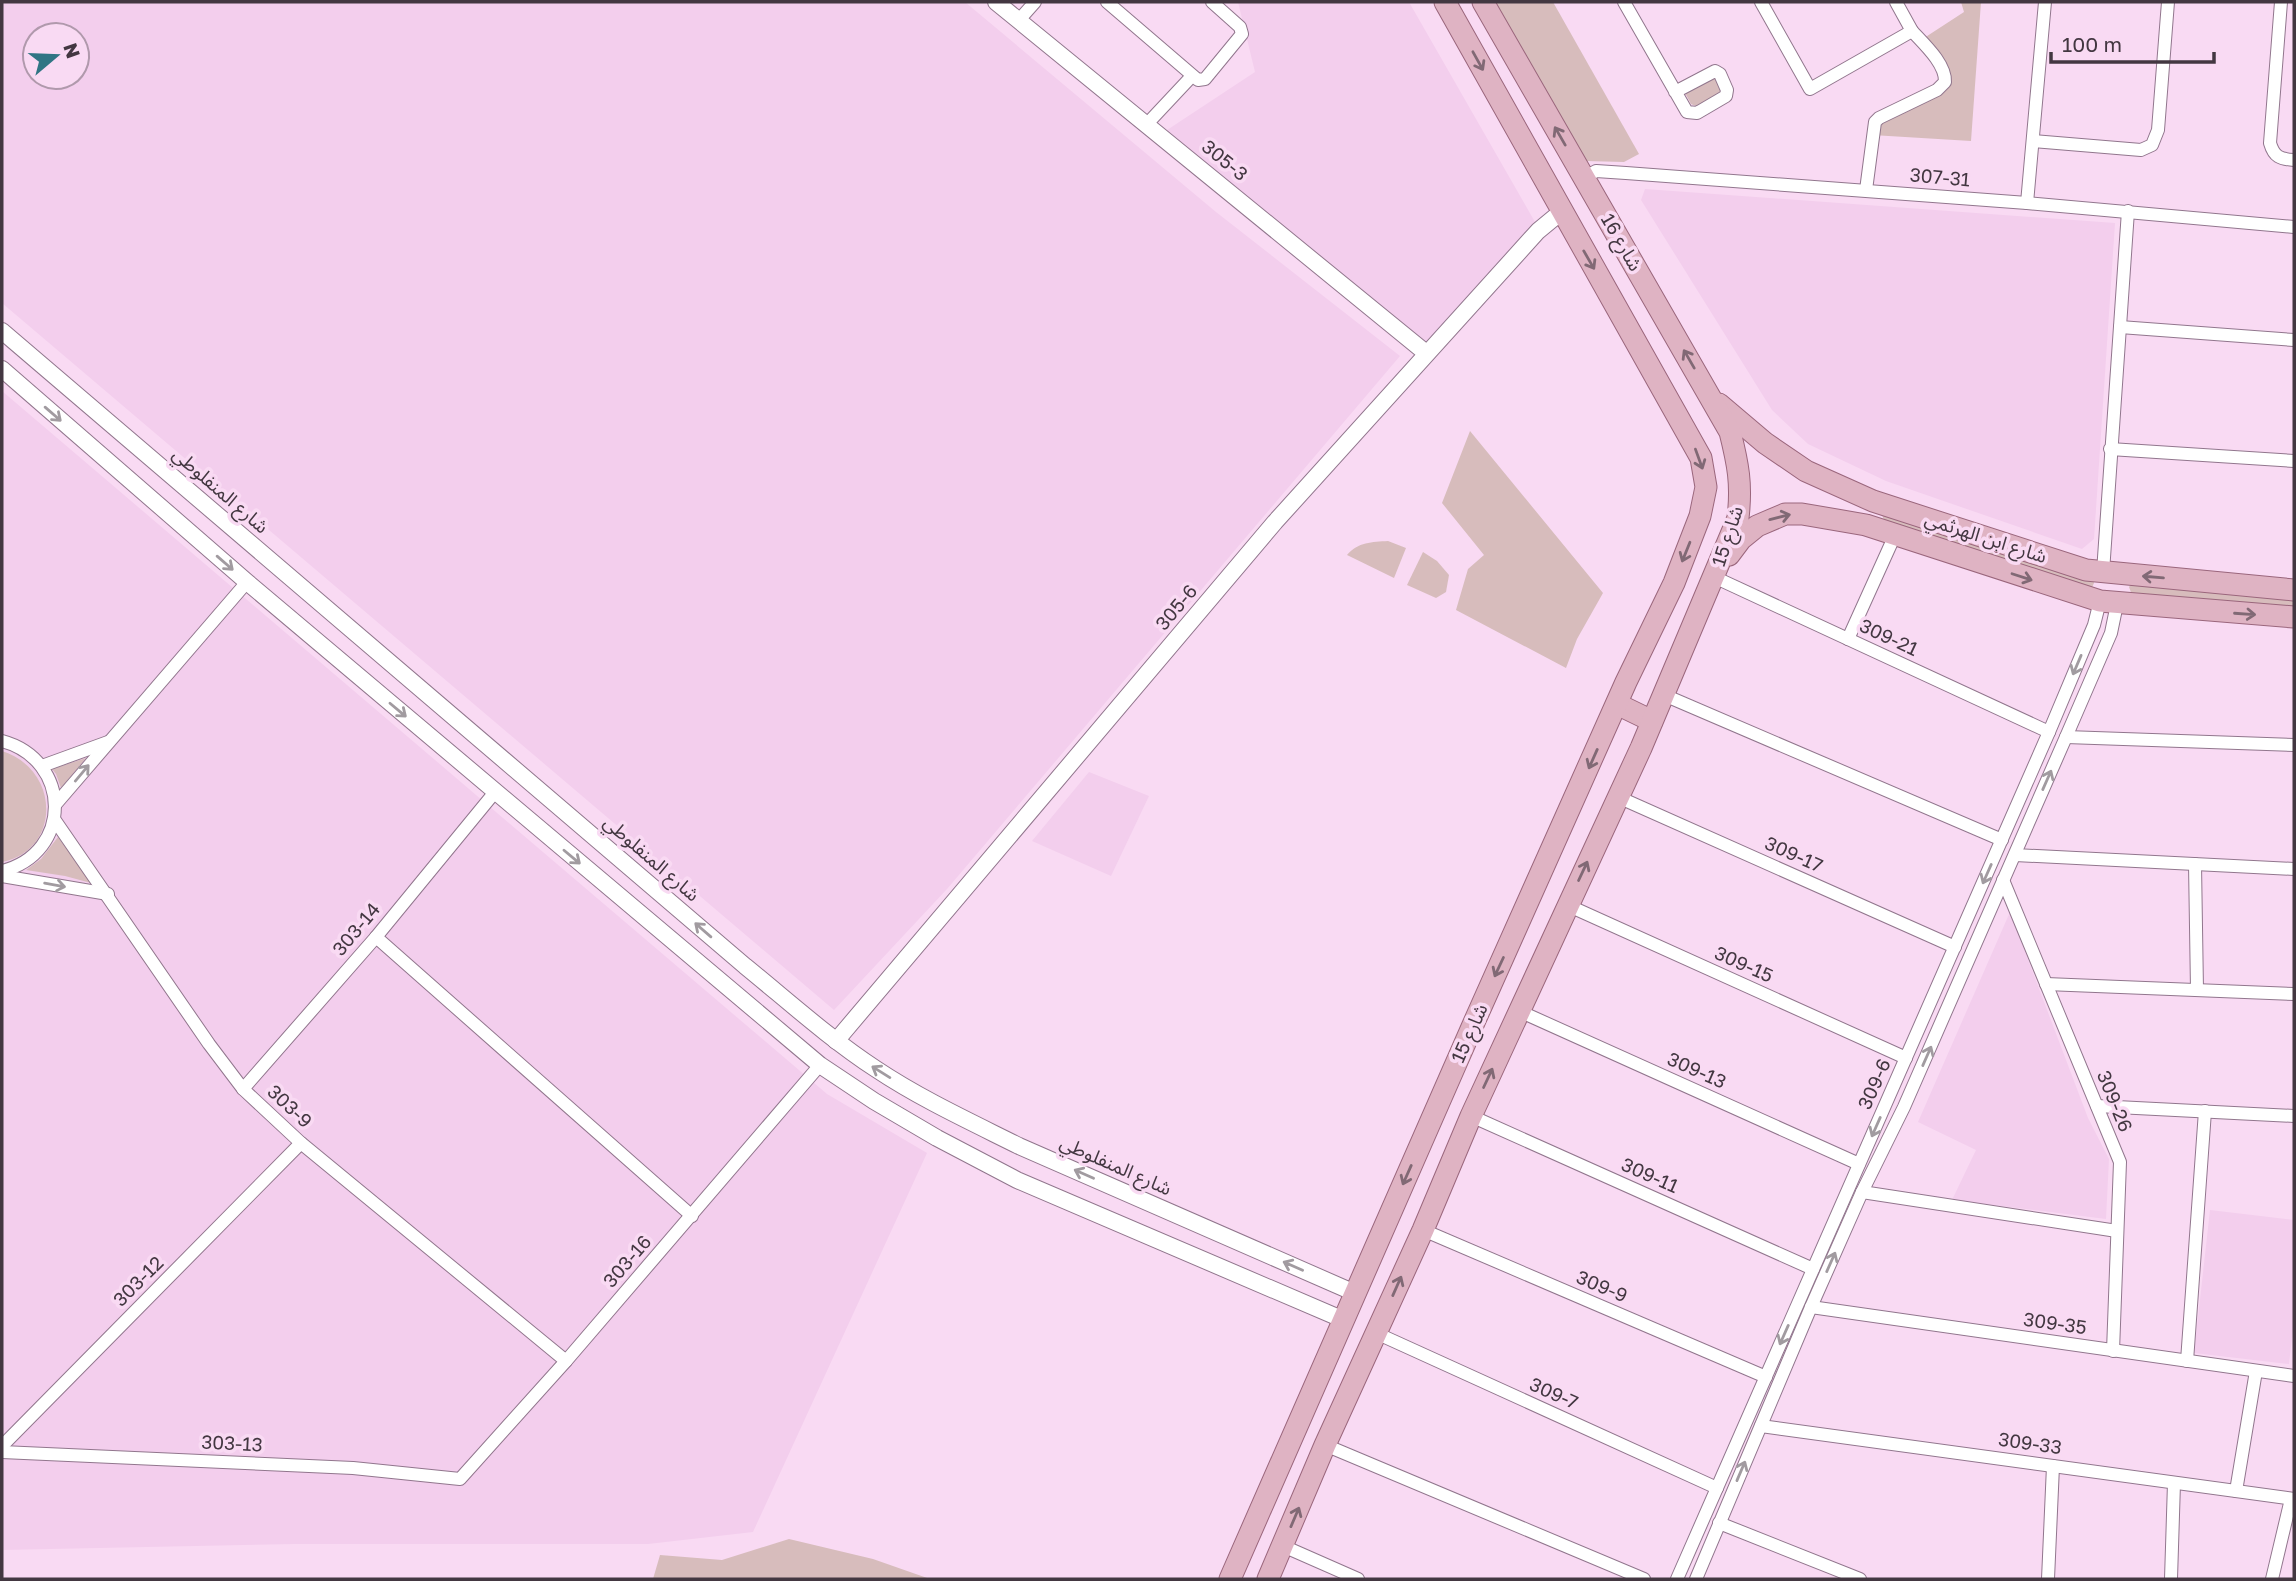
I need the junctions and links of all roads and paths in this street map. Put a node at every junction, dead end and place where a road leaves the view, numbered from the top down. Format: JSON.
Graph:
{"nodes":[{"id":1,"x":996,"y":2,"type":"edge"},
{"id":2,"x":1035,"y":2,"type":"edge"},
{"id":3,"x":1107,"y":2,"type":"edge"},
{"id":4,"x":1212,"y":2,"type":"edge"},
{"id":5,"x":1445,"y":2,"type":"edge"},
{"id":6,"x":1483,"y":2,"type":"edge"},
{"id":7,"x":1624,"y":2,"type":"edge"},
{"id":8,"x":1761,"y":2,"type":"edge"},
{"id":9,"x":1896,"y":2,"type":"edge"},
{"id":10,"x":2045,"y":2,"type":"edge"},
{"id":11,"x":2168,"y":2,"type":"edge"},
{"id":12,"x":2281,"y":2,"type":"edge"},
{"id":13,"x":1019,"y":20,"type":"junction"},
{"id":14,"x":1912,"y":31,"type":"junction"},
{"id":15,"x":1192,"y":76,"type":"junction"},
{"id":16,"x":1675,"y":92,"type":"dead end"},
{"id":17,"x":1546,"y":110,"type":"junction"},
{"id":18,"x":1147,"y":124,"type":"junction"},
{"id":19,"x":1516,"y":128,"type":"junction"},
{"id":20,"x":2033,"y":141,"type":"junction"},
{"id":21,"x":2294,"y":160,"type":"edge"},
{"id":22,"x":1584,"y":178,"type":"junction"},
{"id":23,"x":1866,"y":190,"type":"junction"},
{"id":24,"x":2027,"y":203,"type":"junction"},
{"id":25,"x":2127,"y":211,"type":"junction"},
{"id":26,"x":1561,"y":212,"type":"junction"},
{"id":27,"x":2294,"y":227,"type":"edge"},
{"id":28,"x":2120,"y":327,"type":"junction"},
{"id":29,"x":2,"y":331,"type":"edge"},
{"id":30,"x":2294,"y":340,"type":"edge"},
{"id":31,"x":1426,"y":353,"type":"junction"},
{"id":32,"x":44,"y":367,"type":"junction"},
{"id":33,"x":2,"y":369,"type":"edge"},
{"id":34,"x":25,"y":389,"type":"junction"},
{"id":35,"x":1710,"y":396,"type":"junction"},
{"id":36,"x":2110,"y":449,"type":"junction"},
{"id":37,"x":2294,"y":461,"type":"edge"},
{"id":38,"x":1706,"y":487,"type":"joint"},
{"id":39,"x":1741,"y":490,"type":"joint"},
{"id":40,"x":1873,"y":501,"type":"junction"},
{"id":41,"x":208,"y":507,"type":"junction"},
{"id":42,"x":1866,"y":525,"type":"junction"},
{"id":43,"x":187,"y":530,"type":"junction"},
{"id":44,"x":1895,"y":535,"type":"junction"},
{"id":45,"x":1983,"y":536,"type":"junction"},
{"id":46,"x":1974,"y":561,"type":"junction"},
{"id":47,"x":2112,"y":573,"type":"junction"},
{"id":48,"x":1714,"y":577,"type":"junction"},
{"id":49,"x":247,"y":582,"type":"junction"},
{"id":50,"x":2294,"y":590,"type":"edge"},
{"id":51,"x":2109,"y":603,"type":"junction"},
{"id":52,"x":2294,"y":617,"type":"edge"},
{"id":53,"x":1848,"y":639,"type":"junction"},
{"id":54,"x":1664,"y":695,"type":"junction"},
{"id":55,"x":1616,"y":704,"type":"junction"},
{"id":56,"x":1652,"y":721,"type":"junction"},
{"id":57,"x":2049,"y":732,"type":"junction"},
{"id":58,"x":2066,"y":737,"type":"junction"},
{"id":59,"x":3,"y":740,"type":"edge"},
{"id":60,"x":108,"y":741,"type":"junction"},
{"id":61,"x":2294,"y":745,"type":"edge"},
{"id":62,"x":42,"y":766,"type":"junction"},
{"id":63,"x":514,"y":768,"type":"junction"},
{"id":64,"x":495,"y":792,"type":"junction"},
{"id":65,"x":1618,"y":797,"type":"junction"},
{"id":66,"x":2019,"y":800,"type":"junction"},
{"id":67,"x":55,"y":805,"type":"junction"},
{"id":68,"x":2036,"y":807,"type":"junction"},
{"id":69,"x":54,"y":819,"type":"junction"},
{"id":70,"x":2002,"y":840,"type":"junction"},
{"id":71,"x":2015,"y":855,"type":"junction"},
{"id":72,"x":2195,"y":864,"type":"junction"},
{"id":73,"x":2294,"y":869,"type":"edge"},
{"id":74,"x":2,"y":874,"type":"edge"},
{"id":75,"x":2003,"y":880,"type":"junction"},
{"id":76,"x":108,"y":894,"type":"junction"},
{"id":77,"x":1567,"y":905,"type":"junction"},
{"id":78,"x":376,"y":937,"type":"junction"},
{"id":79,"x":1955,"y":947,"type":"junction"},
{"id":80,"x":745,"y":966,"type":"junction"},
{"id":81,"x":2046,"y":984,"type":"junction"},
{"id":82,"x":727,"y":987,"type":"junction"},
{"id":83,"x":2197,"y":990,"type":"junction"},
{"id":84,"x":2294,"y":994,"type":"edge"},
{"id":85,"x":1519,"y":1011,"type":"junction"},
{"id":86,"x":836,"y":1041,"type":"junction"},
{"id":87,"x":1906,"y":1058,"type":"junction"},
{"id":88,"x":820,"y":1065,"type":"junction"},
{"id":89,"x":243,"y":1089,"type":"junction"},
{"id":90,"x":1888,"y":1099,"type":"junction"},
{"id":91,"x":2097,"y":1106,"type":"junction"},
{"id":92,"x":942,"y":1107,"type":"junction"},
{"id":93,"x":1904,"y":1107,"type":"junction"},
{"id":94,"x":2205,"y":1111,"type":"junction"},
{"id":95,"x":1471,"y":1116,"type":"junction"},
{"id":96,"x":2294,"y":1116,"type":"edge"},
{"id":97,"x":965,"y":1120,"type":"junction"},
{"id":98,"x":926,"y":1131,"type":"junction"},
{"id":99,"x":301,"y":1143,"type":"junction"},
{"id":100,"x":953,"y":1146,"type":"junction"},
{"id":101,"x":1859,"y":1164,"type":"junction"},
{"id":102,"x":1862,"y":1192,"type":"junction"},
{"id":103,"x":692,"y":1216,"type":"junction"},
{"id":104,"x":1190,"y":1221,"type":"junction"},
{"id":105,"x":1423,"y":1230,"type":"junction"},
{"id":106,"x":2117,"y":1231,"type":"junction"},
{"id":107,"x":1178,"y":1249,"type":"junction"},
{"id":108,"x":1813,"y":1269,"type":"junction"},
{"id":109,"x":1355,"y":1293,"type":"junction"},
{"id":110,"x":1811,"y":1307,"type":"junction"},
{"id":111,"x":1344,"y":1320,"type":"junction"},
{"id":112,"x":1376,"y":1333,"type":"junction"},
{"id":113,"x":2113,"y":1351,"type":"junction"},
{"id":114,"x":566,"y":1361,"type":"junction"},
{"id":115,"x":2187,"y":1361,"type":"junction"},
{"id":116,"x":2256,"y":1371,"type":"junction"},
{"id":117,"x":2294,"y":1376,"type":"edge"},
{"id":118,"x":1766,"y":1377,"type":"junction"},
{"id":119,"x":1761,"y":1426,"type":"junction"},
{"id":120,"x":1325,"y":1445,"type":"junction"},
{"id":121,"x":2,"y":1446,"type":"edge"},
{"id":122,"x":2,"y":1452,"type":"edge"},
{"id":123,"x":2053,"y":1466,"type":"junction"},
{"id":124,"x":460,"y":1479,"type":"joint"},
{"id":125,"x":2174,"y":1483,"type":"junction"},
{"id":126,"x":1717,"y":1488,"type":"junction"},
{"id":127,"x":2236,"y":1491,"type":"junction"},
{"id":128,"x":2293,"y":1499,"type":"edge"},
{"id":129,"x":1709,"y":1506,"type":"junction"},
{"id":130,"x":1721,"y":1517,"type":"junction"},
{"id":131,"x":1283,"y":1546,"type":"junction"},
{"id":132,"x":1230,"y":1579,"type":"edge"},
{"id":133,"x":1268,"y":1579,"type":"edge"},
{"id":134,"x":1358,"y":1579,"type":"edge"},
{"id":135,"x":1644,"y":1579,"type":"edge"},
{"id":136,"x":1677,"y":1579,"type":"edge"},
{"id":137,"x":1696,"y":1579,"type":"edge"},
{"id":138,"x":1860,"y":1579,"type":"edge"},
{"id":139,"x":2048,"y":1579,"type":"edge"},
{"id":140,"x":2171,"y":1579,"type":"edge"},
{"id":141,"x":2272,"y":1579,"type":"edge"}],
"edges":[{"from":1,"to":13,"type":"street","name":"305-3"},
{"from":2,"to":13,"type":"street"},
{"from":3,"to":15,"type":"street"},
{"from":4,"to":15,"type":"street"},
{"from":5,"to":19,"type":"main road","name":"شارع 16","one_way":true},
{"from":6,"to":17,"type":"main road","name":"شارع 16"},
{"from":7,"to":16,"type":"street"},
{"from":8,"to":14,"type":"street"},
{"from":9,"to":14,"type":"street"},
{"from":10,"to":20,"type":"street"},
{"from":11,"to":20,"type":"street"},
{"from":12,"to":21,"type":"street"},
{"from":13,"to":18,"type":"street","name":"305-3"},
{"from":14,"to":23,"type":"street"},
{"from":15,"to":18,"type":"street"},
{"from":17,"to":19,"type":"main road"},
{"from":22,"to":17,"type":"main road","name":"شارع 16","one_way":true},
{"from":18,"to":31,"type":"street","name":"305-3"},
{"from":19,"to":26,"type":"main road","name":"شارع 16"},
{"from":20,"to":24,"type":"street"},
{"from":22,"to":23,"type":"street","name":"307-31"},
{"from":35,"to":22,"type":"main road","name":"شارع 16","one_way":true},
{"from":23,"to":24,"type":"street","name":"307-31"},
{"from":24,"to":25,"type":"street","name":"307-31"},
{"from":25,"to":27,"type":"street","name":"307-31"},
{"from":25,"to":28,"type":"street"},
{"from":26,"to":31,"type":"street","name":"305-6"},
{"from":26,"to":38,"type":"main road","name":"شارع 16","one_way":true},
{"from":28,"to":30,"type":"street"},
{"from":28,"to":36,"type":"street"},
{"from":29,"to":32,"type":"street","name":"شارع المنفلوطي"},
{"from":31,"to":86,"type":"street","name":"305-6"},
{"from":32,"to":34,"type":"street"},
{"from":32,"to":41,"type":"street","name":"شارع المنفلوطي"},
{"from":33,"to":34,"type":"street"},
{"from":34,"to":43,"type":"street","one_way":true},
{"from":35,"to":39,"type":"main road","name":"شارع 16"},
{"from":35,"to":40,"type":"main road","name":"شارع ابن الهرثمي"},
{"from":36,"to":37,"type":"street"},
{"from":36,"to":47,"type":"street"},
{"from":38,"to":55,"type":"main road","name":"شارع 15","one_way":true},
{"from":39,"to":48,"type":"main road","name":"شارع 15"},
{"from":40,"to":42,"type":"main road"},
{"from":40,"to":45,"type":"main road","name":"شارع ابن الهرثمي"},
{"from":41,"to":43,"type":"street"},
{"from":41,"to":63,"type":"street","name":"شارع المنفلوطي"},
{"from":42,"to":44,"type":"main road","name":"شارع ابن الهرثمي"},
{"from":48,"to":42,"type":"main road","name":"شارع ابن الهرثمي","one_way":true},
{"from":43,"to":49,"type":"street","one_way":true},
{"from":44,"to":46,"type":"main road","name":"شارع ابن الهرثمي"},
{"from":44,"to":53,"type":"street"},
{"from":45,"to":46,"type":"main road"},
{"from":45,"to":47,"type":"main road","name":"شارع ابن الهرثمي"},
{"from":46,"to":51,"type":"main road","name":"شارع ابن الهرثمي","one_way":true},
{"from":50,"to":47,"type":"main road","name":"شارع ابن الهرثمي","one_way":true},
{"from":47,"to":51,"type":"main road"},
{"from":48,"to":53,"type":"street","name":"309-21"},
{"from":48,"to":54,"type":"main road","name":"شارع 15"},
{"from":49,"to":60,"type":"street"},
{"from":49,"to":64,"type":"street","one_way":true},
{"from":51,"to":52,"type":"main road","name":"شارع ابن الهرثمي","one_way":true},
{"from":51,"to":57,"type":"street","name":"309-6","one_way":true},
{"from":51,"to":58,"type":"street","name":"309-6"},
{"from":53,"to":57,"type":"street","name":"309-21"},
{"from":54,"to":56,"type":"main road","name":"شارع 15"},
{"from":54,"to":70,"type":"street"},
{"from":55,"to":56,"type":"main road"},
{"from":55,"to":109,"type":"main road","name":"شارع 15","one_way":true},
{"from":56,"to":65,"type":"main road","name":"شارع 15"},
{"from":57,"to":66,"type":"street","name":"309-6"},
{"from":58,"to":61,"type":"street"},
{"from":68,"to":58,"type":"street","name":"309-6","one_way":true},
{"from":59,"to":62,"type":"street"},
{"from":60,"to":62,"type":"street"},
{"from":67,"to":60,"type":"street","one_way":true},
{"from":62,"to":67,"type":"street"},
{"from":63,"to":64,"type":"street"},
{"from":80,"to":63,"type":"street","name":"شارع المنفلوطي","one_way":true},
{"from":64,"to":78,"type":"street","name":"303-14"},
{"from":64,"to":82,"type":"street","one_way":true},
{"from":77,"to":65,"type":"main road","name":"شارع 15","one_way":true},
{"from":65,"to":79,"type":"street","name":"309-17"},
{"from":66,"to":68,"type":"street"},
{"from":66,"to":70,"type":"street","name":"309-6"},
{"from":67,"to":69,"type":"street"},
{"from":68,"to":71,"type":"street","name":"309-6"},
{"from":69,"to":74,"type":"street"},
{"from":69,"to":76,"type":"street","name":"303-9"},
{"from":70,"to":79,"type":"street","name":"309-6","one_way":true},
{"from":71,"to":72,"type":"street"},
{"from":71,"to":75,"type":"street","name":"309-6"},
{"from":72,"to":73,"type":"street"},
{"from":72,"to":83,"type":"street"},
{"from":74,"to":76,"type":"street","one_way":true},
{"from":75,"to":81,"type":"street","name":"309-26"},
{"from":93,"to":75,"type":"street","name":"309-6","one_way":true},
{"from":76,"to":89,"type":"street","name":"303-9"},
{"from":77,"to":85,"type":"main road","name":"شارع 15"},
{"from":77,"to":87,"type":"street","name":"309-15"},
{"from":78,"to":89,"type":"street","name":"303-14"},
{"from":78,"to":103,"type":"street"},
{"from":79,"to":87,"type":"street","name":"309-6"},
{"from":80,"to":82,"type":"street"},
{"from":80,"to":86,"type":"street","name":"شارع المنفلوطي"},
{"from":81,"to":83,"type":"street"},
{"from":81,"to":91,"type":"street","name":"309-26"},
{"from":82,"to":88,"type":"street"},
{"from":83,"to":84,"type":"street"},
{"from":95,"to":85,"type":"main road","name":"شارع 15","one_way":true},
{"from":85,"to":101,"type":"street","name":"309-13"},
{"from":92,"to":86,"type":"street","name":"شارع المنفلوطي","one_way":true},
{"from":87,"to":90,"type":"street","name":"309-6"},
{"from":88,"to":98,"type":"street"},
{"from":88,"to":103,"type":"street","name":"303-16"},
{"from":89,"to":99,"type":"street","name":"303-9"},
{"from":90,"to":93,"type":"street"},
{"from":90,"to":101,"type":"street","name":"309-6","one_way":true},
{"from":91,"to":94,"type":"street"},
{"from":91,"to":106,"type":"street","name":"309-26"},
{"from":92,"to":97,"type":"street","name":"شارع المنفلوطي"},
{"from":92,"to":98,"type":"street"},
{"from":93,"to":102,"type":"street","name":"309-6"},
{"from":94,"to":96,"type":"street"},
{"from":94,"to":115,"type":"street"},
{"from":95,"to":105,"type":"main road","name":"شارع 15"},
{"from":95,"to":108,"type":"street","name":"309-11"},
{"from":97,"to":100,"type":"street"},
{"from":104,"to":97,"type":"street","name":"شارع المنفلوطي","one_way":true},
{"from":98,"to":100,"type":"street"},
{"from":99,"to":114,"type":"street","name":"303-9"},
{"from":99,"to":121,"type":"street","name":"303-12"},
{"from":100,"to":107,"type":"street"},
{"from":101,"to":108,"type":"street","name":"309-6"},
{"from":102,"to":106,"type":"street"},
{"from":110,"to":102,"type":"street","name":"309-6","one_way":true},
{"from":103,"to":114,"type":"street","name":"303-16"},
{"from":104,"to":107,"type":"street"},
{"from":109,"to":104,"type":"street","name":"شارع المنفلوطي","one_way":true},
{"from":112,"to":105,"type":"main road","name":"شارع 15","one_way":true},
{"from":105,"to":118,"type":"street","name":"309-9"},
{"from":106,"to":113,"type":"street","name":"309-26"},
{"from":107,"to":111,"type":"street"},
{"from":108,"to":118,"type":"street","name":"309-6","one_way":true},
{"from":109,"to":111,"type":"main road","name":"شارع 15"},
{"from":110,"to":113,"type":"street","name":"309-35"},
{"from":110,"to":119,"type":"street","name":"309-6"},
{"from":111,"to":132,"type":"main road","name":"شارع 15"},
{"from":112,"to":120,"type":"main road","name":"شارع 15"},
{"from":112,"to":126,"type":"street","name":"309-7"},
{"from":113,"to":115,"type":"street","name":"309-35"},
{"from":114,"to":124,"type":"street","name":"303-16"},
{"from":115,"to":116,"type":"street","name":"309-35"},
{"from":116,"to":117,"type":"street","name":"309-35"},
{"from":116,"to":127,"type":"street"},
{"from":118,"to":126,"type":"street","name":"309-6"},
{"from":119,"to":123,"type":"street","name":"309-33"},
{"from":130,"to":119,"type":"street","name":"309-6","one_way":true},
{"from":131,"to":120,"type":"main road","name":"شارع 15","one_way":true},
{"from":120,"to":135,"type":"street"},
{"from":122,"to":124,"type":"street","name":"303-13"},
{"from":123,"to":125,"type":"street","name":"309-33"},
{"from":123,"to":139,"type":"street"},
{"from":125,"to":127,"type":"street","name":"309-33"},
{"from":125,"to":140,"type":"street"},
{"from":126,"to":129,"type":"street","name":"309-6"},
{"from":127,"to":128,"type":"street","name":"309-33"},
{"from":128,"to":141,"type":"street"},
{"from":129,"to":130,"type":"street"},
{"from":129,"to":136,"type":"street","name":"309-6"},
{"from":130,"to":137,"type":"street","name":"309-6"},
{"from":130,"to":138,"type":"street"},
{"from":131,"to":133,"type":"main road","name":"شارع 15"},
{"from":131,"to":134,"type":"street"}]}
